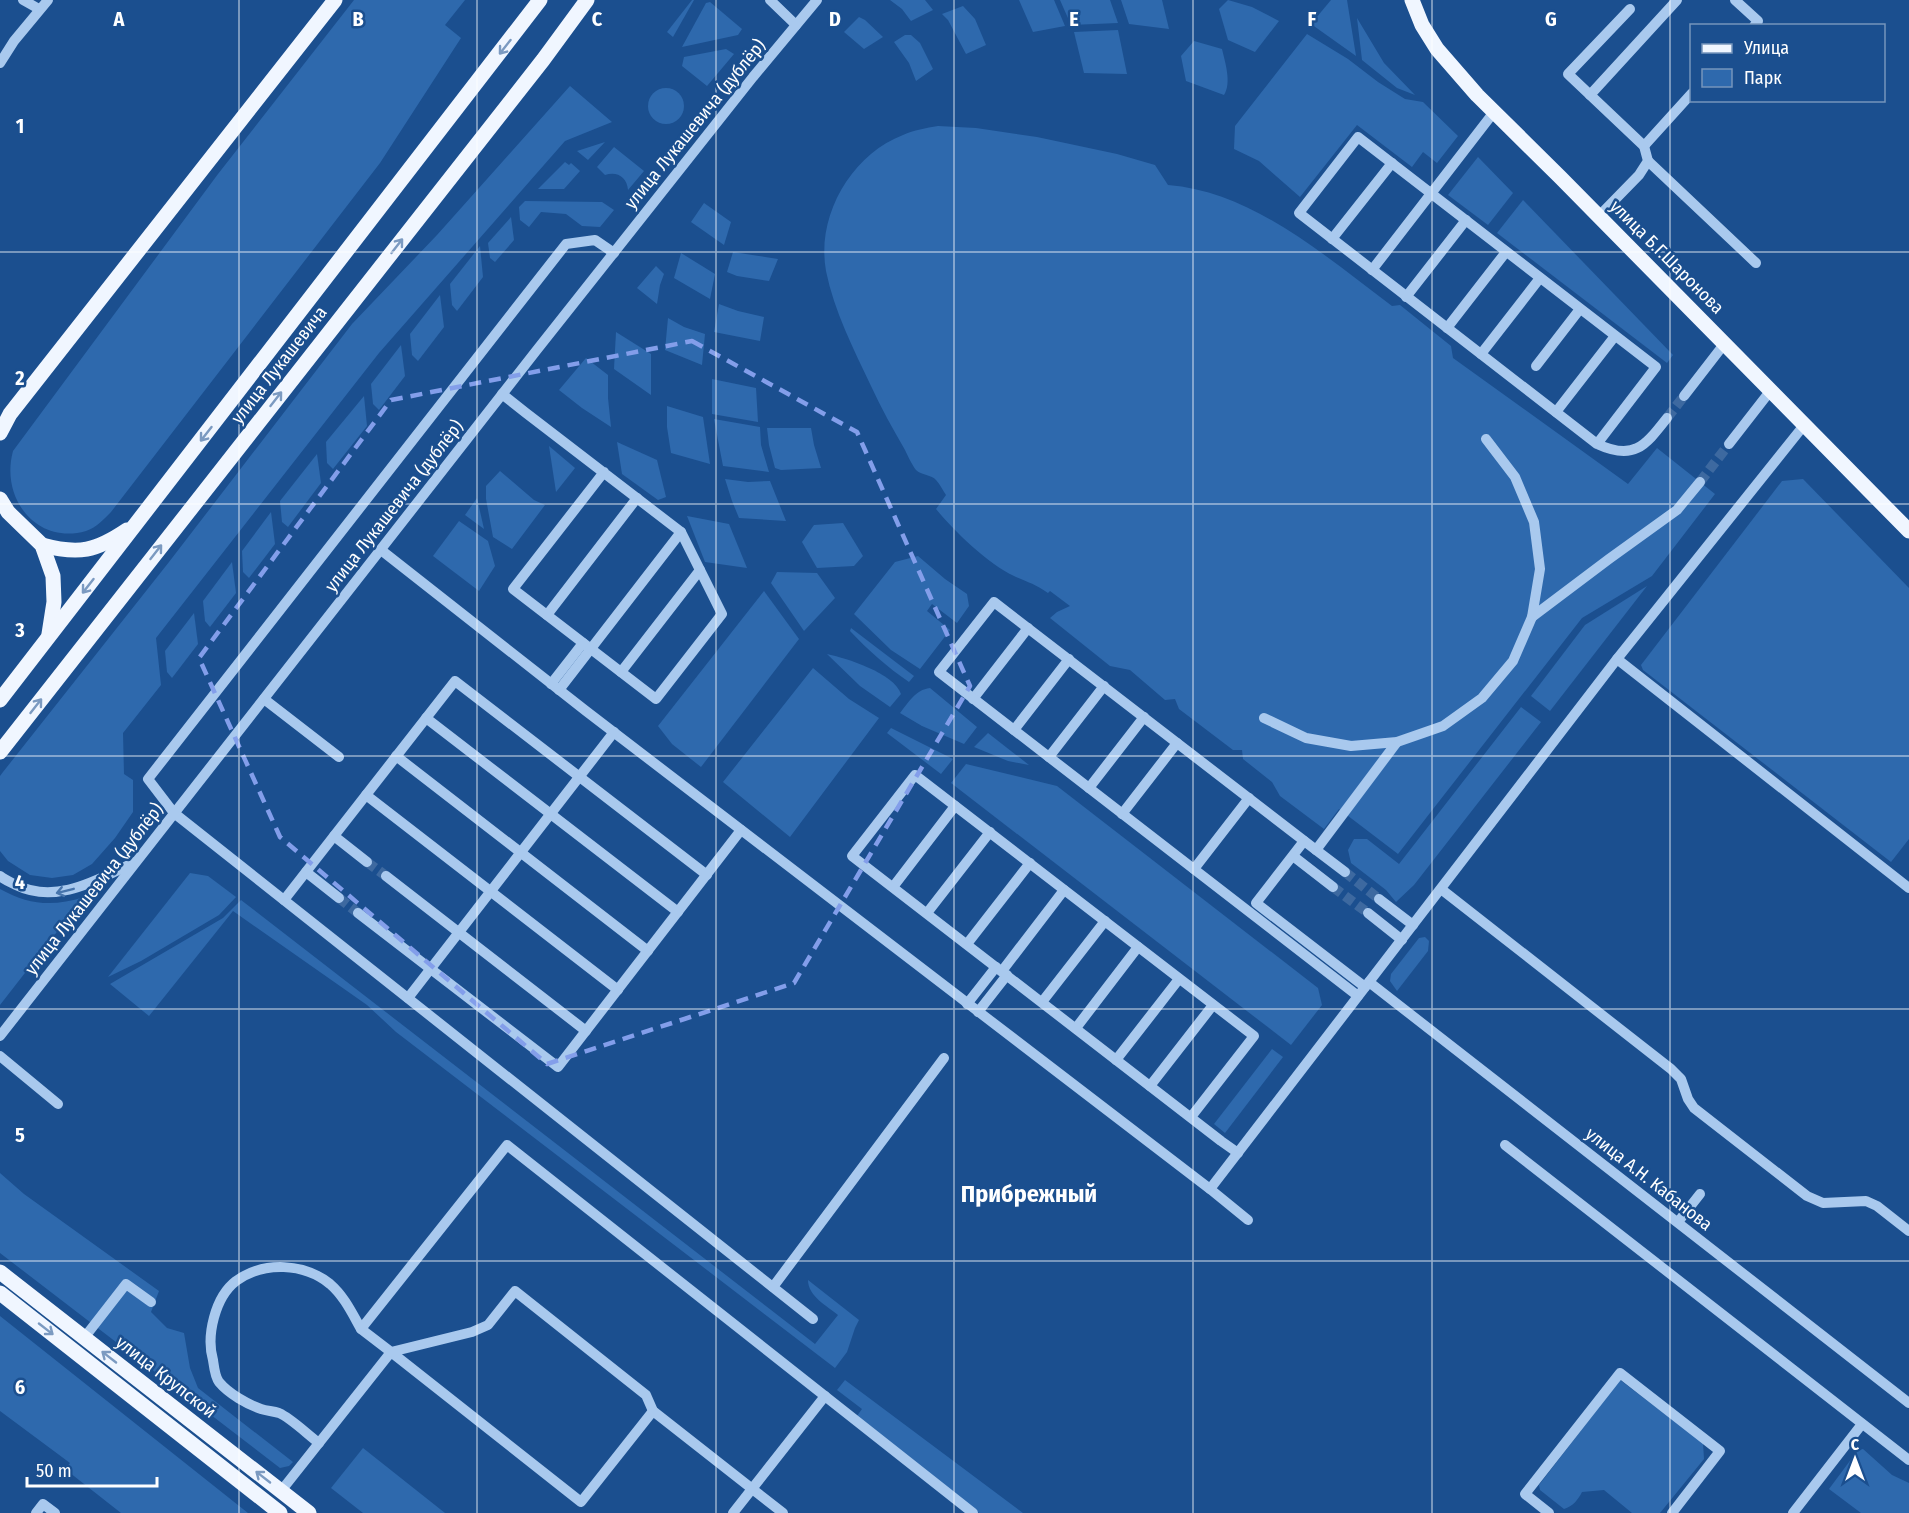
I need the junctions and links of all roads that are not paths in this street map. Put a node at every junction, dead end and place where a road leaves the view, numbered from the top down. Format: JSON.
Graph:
{"nodes":[{"id":1,"x":23,"y":0,"type":"edge"},
{"id":2,"x":48,"y":0,"type":"edge"},
{"id":3,"x":335,"y":0,"type":"edge"},
{"id":4,"x":540,"y":0,"type":"edge"},
{"id":5,"x":587,"y":0,"type":"edge"},
{"id":6,"x":770,"y":0,"type":"edge"},
{"id":7,"x":817,"y":0,"type":"edge"},
{"id":8,"x":1412,"y":0,"type":"edge"},
{"id":9,"x":1677,"y":0,"type":"edge"},
{"id":10,"x":1736,"y":0,"type":"edge"},
{"id":11,"x":39,"y":9,"type":"junction"},
{"id":12,"x":1630,"y":9,"type":"dead end"},
{"id":13,"x":1756,"y":24,"type":"edge"},
{"id":14,"x":796,"y":25,"type":"junction"},
{"id":15,"x":0,"y":63,"type":"edge"},
{"id":16,"x":1590,"y":95,"type":"junction"},
{"id":17,"x":1690,"y":95,"type":"edge"},
{"id":18,"x":1494,"y":112,"type":"junction"},
{"id":19,"x":1644,"y":146,"type":"junction"},
{"id":20,"x":1648,"y":161,"type":"junction"},
{"id":21,"x":1392,"y":163,"type":"junction"},
{"id":22,"x":1431,"y":194,"type":"junction"},
{"id":23,"x":1599,"y":216,"type":"junction"},
{"id":24,"x":1466,"y":220,"type":"junction"},
{"id":25,"x":1332,"y":240,"type":"junction"},
{"id":26,"x":1506,"y":252,"type":"junction"},
{"id":27,"x":614,"y":253,"type":"junction"},
{"id":28,"x":1756,"y":263,"type":"dead end"},
{"id":29,"x":1372,"y":270,"type":"junction"},
{"id":30,"x":1540,"y":278,"type":"junction"},
{"id":31,"x":1406,"y":297,"type":"junction"},
{"id":32,"x":1580,"y":309,"type":"junction"},
{"id":33,"x":1447,"y":328,"type":"junction"},
{"id":34,"x":1615,"y":336,"type":"junction"},
{"id":35,"x":1725,"y":343,"type":"junction"},
{"id":36,"x":1481,"y":354,"type":"junction"},
{"id":37,"x":1536,"y":366,"type":"dead end"},
{"id":38,"x":1771,"y":390,"type":"junction"},
{"id":39,"x":502,"y":394,"type":"junction"},
{"id":40,"x":1684,"y":396,"type":"tunnel mouth"},
{"id":41,"x":1556,"y":412,"type":"junction"},
{"id":42,"x":1667,"y":418,"type":"tunnel mouth"},
{"id":43,"x":1805,"y":424,"type":"junction"},
{"id":44,"x":0,"y":433,"type":"edge"},
{"id":45,"x":1486,"y":439,"type":"dead end"},
{"id":46,"x":1597,"y":444,"type":"junction"},
{"id":47,"x":1729,"y":444,"type":"tunnel mouth"},
{"id":48,"x":604,"y":472,"type":"junction"},
{"id":49,"x":1700,"y":482,"type":"tunnel mouth"},
{"id":50,"x":638,"y":498,"type":"junction"},
{"id":51,"x":0,"y":499,"type":"edge"},
{"id":52,"x":137,"y":523,"type":"junction"},
{"id":53,"x":1909,"y":531,"type":"edge"},
{"id":54,"x":681,"y":532,"type":"junction"},
{"id":55,"x":42,"y":545,"type":"junction"},
{"id":56,"x":381,"y":550,"type":"junction"},
{"id":57,"x":700,"y":570,"type":"junction"},
{"id":58,"x":547,"y":615,"type":"junction"},
{"id":59,"x":1532,"y":617,"type":"junction"},
{"id":60,"x":1028,"y":628,"type":"junction"},
{"id":61,"x":48,"y":637,"type":"junction"},
{"id":62,"x":587,"y":646,"type":"junction"},
{"id":63,"x":1069,"y":659,"type":"junction"},
{"id":64,"x":1617,"y":659,"type":"junction"},
{"id":65,"x":621,"y":672,"type":"junction"},
{"id":66,"x":1104,"y":686,"type":"junction"},
{"id":67,"x":555,"y":687,"type":"junction"},
{"id":68,"x":264,"y":699,"type":"junction"},
{"id":69,"x":973,"y":699,"type":"junction"},
{"id":70,"x":0,"y":700,"type":"edge"},
{"id":71,"x":1144,"y":717,"type":"junction"},
{"id":72,"x":426,"y":718,"type":"junction"},
{"id":73,"x":1264,"y":718,"type":"dead end"},
{"id":74,"x":1014,"y":730,"type":"junction"},
{"id":75,"x":614,"y":732,"type":"junction"},
{"id":76,"x":1397,"y":742,"type":"junction"},
{"id":77,"x":1177,"y":743,"type":"junction"},
{"id":78,"x":1,"y":752,"type":"edge"},
{"id":79,"x":396,"y":756,"type":"junction"},
{"id":80,"x":339,"y":757,"type":"dead end"},
{"id":81,"x":1049,"y":757,"type":"junction"},
{"id":82,"x":579,"y":777,"type":"junction"},
{"id":83,"x":1089,"y":788,"type":"junction"},
{"id":84,"x":366,"y":795,"type":"junction"},
{"id":85,"x":1249,"y":798,"type":"junction"},
{"id":86,"x":956,"y":806,"type":"junction"},
{"id":87,"x":174,"y":813,"type":"junction"},
{"id":88,"x":550,"y":814,"type":"junction"},
{"id":89,"x":1122,"y":814,"type":"junction"},
{"id":90,"x":741,"y":830,"type":"junction"},
{"id":91,"x":990,"y":832,"type":"junction"},
{"id":92,"x":334,"y":837,"type":"junction"},
{"id":93,"x":1304,"y":841,"type":"junction"},
{"id":94,"x":1316,"y":850,"type":"junction"},
{"id":95,"x":521,"y":852,"type":"junction"},
{"id":96,"x":1293,"y":856,"type":"junction"},
{"id":97,"x":138,"y":861,"type":"junction"},
{"id":98,"x":367,"y":862,"type":"tunnel mouth"},
{"id":99,"x":1030,"y":863,"type":"junction"},
{"id":100,"x":1194,"y":869,"type":"junction"},
{"id":101,"x":306,"y":872,"type":"junction"},
{"id":102,"x":1345,"y":872,"type":"tunnel mouth"},
{"id":103,"x":707,"y":875,"type":"junction"},
{"id":104,"x":0,"y":876,"type":"edge"},
{"id":105,"x":386,"y":876,"type":"tunnel mouth"},
{"id":106,"x":1333,"y":886,"type":"tunnel mouth"},
{"id":107,"x":893,"y":887,"type":"junction"},
{"id":108,"x":1909,"y":888,"type":"edge"},
{"id":109,"x":1441,"y":889,"type":"junction"},
{"id":110,"x":1064,"y":890,"type":"junction"},
{"id":111,"x":490,"y":891,"type":"junction"},
{"id":112,"x":339,"y":898,"type":"tunnel mouth"},
{"id":113,"x":1379,"y":899,"type":"tunnel mouth"},
{"id":114,"x":284,"y":900,"type":"junction"},
{"id":115,"x":678,"y":912,"type":"junction"},
{"id":116,"x":358,"y":913,"type":"tunnel mouth"},
{"id":117,"x":927,"y":914,"type":"junction"},
{"id":118,"x":1368,"y":914,"type":"tunnel mouth"},
{"id":119,"x":1105,"y":921,"type":"junction"},
{"id":120,"x":1413,"y":925,"type":"junction"},
{"id":121,"x":459,"y":933,"type":"junction"},
{"id":122,"x":1402,"y":939,"type":"junction"},
{"id":123,"x":967,"y":944,"type":"junction"},
{"id":124,"x":1138,"y":947,"type":"junction"},
{"id":125,"x":648,"y":951,"type":"junction"},
{"id":126,"x":430,"y":969,"type":"junction"},
{"id":127,"x":1002,"y":971,"type":"junction"},
{"id":128,"x":1179,"y":979,"type":"junction"},
{"id":129,"x":1364,"y":988,"type":"junction"},
{"id":130,"x":618,"y":990,"type":"junction"},
{"id":131,"x":408,"y":998,"type":"junction"},
{"id":132,"x":1042,"y":1002,"type":"junction"},
{"id":133,"x":968,"y":1004,"type":"junction"},
{"id":134,"x":1213,"y":1005,"type":"junction"},
{"id":135,"x":978,"y":1012,"type":"junction"},
{"id":136,"x":1076,"y":1028,"type":"junction"},
{"id":137,"x":586,"y":1031,"type":"junction"},
{"id":138,"x":0,"y":1036,"type":"edge"},
{"id":139,"x":0,"y":1056,"type":"edge"},
{"id":140,"x":945,"y":1058,"type":"dead end"},
{"id":141,"x":1116,"y":1060,"type":"junction"},
{"id":142,"x":1150,"y":1086,"type":"junction"},
{"id":143,"x":58,"y":1104,"type":"dead end"},
{"id":144,"x":1191,"y":1117,"type":"junction"},
{"id":145,"x":1505,"y":1145,"type":"dead end"},
{"id":146,"x":1238,"y":1153,"type":"junction"},
{"id":147,"x":1210,"y":1189,"type":"junction"},
{"id":148,"x":1700,"y":1194,"type":"dead end"},
{"id":149,"x":1248,"y":1220,"type":"dead end"},
{"id":150,"x":1678,"y":1222,"type":"junction"},
{"id":151,"x":1909,"y":1231,"type":"edge"},
{"id":152,"x":0,"y":1272,"type":"edge"},
{"id":153,"x":773,"y":1287,"type":"junction"},
{"id":154,"x":0,"y":1293,"type":"edge"},
{"id":155,"x":151,"y":1302,"type":"dead end"},
{"id":156,"x":813,"y":1319,"type":"dead end"},
{"id":157,"x":361,"y":1329,"type":"junction"},
{"id":158,"x":84,"y":1338,"type":"junction"},
{"id":159,"x":391,"y":1352,"type":"junction"},
{"id":160,"x":825,"y":1396,"type":"junction"},
{"id":161,"x":1909,"y":1403,"type":"edge"},
{"id":162,"x":653,"y":1411,"type":"junction"},
{"id":163,"x":1862,"y":1424,"type":"junction"},
{"id":164,"x":319,"y":1443,"type":"junction"},
{"id":165,"x":1909,"y":1460,"type":"edge"},
{"id":166,"x":752,"y":1489,"type":"junction"},
{"id":167,"x":281,"y":1491,"type":"junction"},
{"id":168,"x":36,"y":1513,"type":"edge"},
{"id":169,"x":55,"y":1513,"type":"edge"},
{"id":170,"x":280,"y":1513,"type":"edge"},
{"id":171,"x":309,"y":1513,"type":"edge"},
{"id":172,"x":733,"y":1513,"type":"edge"},
{"id":173,"x":783,"y":1513,"type":"edge"},
{"id":174,"x":973,"y":1513,"type":"edge"},
{"id":175,"x":1549,"y":1513,"type":"edge"},
{"id":176,"x":1672,"y":1513,"type":"edge"},
{"id":177,"x":1792,"y":1513,"type":"edge"}],
"edges":[{"from":1,"to":11,"type":"street"},
{"from":2,"to":11,"type":"street"},
{"from":3,"to":44,"type":"main road"},
{"from":4,"to":52,"type":"main road","name":"улица Лукашевича","one_way":true},
{"from":78,"to":5,"type":"main road","name":"улица Лукашевича","one_way":true},
{"from":6,"to":14,"type":"street"},
{"from":7,"to":14,"type":"street","name":"улица Лукашевича (дублёр)"},
{"from":8,"to":18,"type":"main road","name":"улица Б.Г.Шаронова"},
{"from":9,"to":16,"type":"street"},
{"from":10,"to":13,"type":"street"},
{"from":11,"to":15,"type":"street"},
{"from":12,"to":16,"type":"street"},
{"from":14,"to":27,"type":"street","name":"улица Лукашевича (дублёр)"},
{"from":16,"to":19,"type":"street"},
{"from":17,"to":19,"type":"street"},
{"from":18,"to":22,"type":"street"},
{"from":18,"to":23,"type":"main road","name":"улица Б.Г.Шаронова"},
{"from":19,"to":20,"type":"street"},
{"from":20,"to":23,"type":"street"},
{"from":20,"to":28,"type":"street"},
{"from":21,"to":22,"type":"street"},
{"from":21,"to":25,"type":"street"},
{"from":21,"to":25,"type":"street"},
{"from":22,"to":24,"type":"street"},
{"from":22,"to":29,"type":"street"},
{"from":23,"to":35,"type":"main road","name":"улица Б.Г.Шаронова"},
{"from":24,"to":26,"type":"street"},
{"from":24,"to":31,"type":"street"},
{"from":25,"to":29,"type":"street"},
{"from":26,"to":30,"type":"street"},
{"from":26,"to":33,"type":"street"},
{"from":27,"to":39,"type":"street","name":"улица Лукашевича (дублёр)"},
{"from":27,"to":87,"type":"street"},
{"from":29,"to":31,"type":"street"},
{"from":30,"to":32,"type":"street"},
{"from":30,"to":36,"type":"street"},
{"from":31,"to":33,"type":"street"},
{"from":32,"to":34,"type":"street"},
{"from":32,"to":37,"type":"street"},
{"from":33,"to":36,"type":"street"},
{"from":34,"to":41,"type":"street"},
{"from":34,"to":46,"type":"street"},
{"from":35,"to":38,"type":"main road","name":"улица Б.Г.Шаронова"},
{"from":35,"to":40,"type":"street"},
{"from":36,"to":41,"type":"street"},
{"from":38,"to":43,"type":"main road","name":"улица Б.Г.Шаронова"},
{"from":38,"to":47,"type":"street"},
{"from":39,"to":48,"type":"street"},
{"from":39,"to":56,"type":"street","name":"улица Лукашевича (дублёр)"},
{"from":41,"to":46,"type":"street"},
{"from":42,"to":46,"type":"street"},
{"from":43,"to":53,"type":"main road","name":"улица Б.Г.Шаронова"},
{"from":43,"to":64,"type":"street"},
{"from":45,"to":59,"type":"street"},
{"from":48,"to":50,"type":"street"},
{"from":48,"to":58,"type":"street"},
{"from":49,"to":59,"type":"street"},
{"from":50,"to":54,"type":"street"},
{"from":50,"to":58,"type":"street"},
{"from":51,"to":55,"type":"main road"},
{"from":52,"to":55,"type":"main road"},
{"from":52,"to":61,"type":"main road","name":"улица Лукашевича","one_way":true},
{"from":54,"to":57,"type":"street"},
{"from":54,"to":62,"type":"street"},
{"from":55,"to":61,"type":"main road"},
{"from":56,"to":67,"type":"street"},
{"from":56,"to":68,"type":"street","name":"улица Лукашевича (дублёр)"},
{"from":57,"to":65,"type":"street"},
{"from":57,"to":65,"type":"street"},
{"from":58,"to":62,"type":"street"},
{"from":59,"to":76,"type":"street"},
{"from":60,"to":63,"type":"street"},
{"from":60,"to":69,"type":"street"},
{"from":60,"to":69,"type":"street"},
{"from":61,"to":70,"type":"main road","name":"улица Лукашевича"},
{"from":62,"to":65,"type":"street"},
{"from":62,"to":67,"type":"street"},
{"from":63,"to":66,"type":"street"},
{"from":63,"to":74,"type":"street"},
{"from":64,"to":108,"type":"street"},
{"from":64,"to":109,"type":"street"},
{"from":66,"to":71,"type":"street"},
{"from":66,"to":81,"type":"street"},
{"from":67,"to":75,"type":"street"},
{"from":68,"to":80,"type":"street"},
{"from":68,"to":87,"type":"street","name":"улица Лукашевича (дублёр)"},
{"from":69,"to":74,"type":"street"},
{"from":71,"to":77,"type":"street"},
{"from":71,"to":83,"type":"street"},
{"from":72,"to":79,"type":"street"},
{"from":72,"to":82,"type":"street"},
{"from":72,"to":88,"type":"street"},
{"from":73,"to":76,"type":"street"},
{"from":74,"to":81,"type":"street"},
{"from":75,"to":82,"type":"street"},
{"from":75,"to":90,"type":"street"},
{"from":76,"to":94,"type":"street"},
{"from":77,"to":85,"type":"street"},
{"from":77,"to":89,"type":"street"},
{"from":79,"to":84,"type":"street"},
{"from":79,"to":95,"type":"street"},
{"from":81,"to":83,"type":"street"},
{"from":82,"to":88,"type":"street"},
{"from":82,"to":103,"type":"street"},
{"from":83,"to":89,"type":"street"},
{"from":84,"to":92,"type":"street"},
{"from":84,"to":111,"type":"street"},
{"from":85,"to":93,"type":"street"},
{"from":85,"to":100,"type":"street"},
{"from":86,"to":91,"type":"street"},
{"from":86,"to":107,"type":"street"},
{"from":86,"to":107,"type":"street"},
{"from":87,"to":97,"type":"street","name":"улица Лукашевича (дублёр)"},
{"from":87,"to":114,"type":"street"},
{"from":88,"to":95,"type":"street"},
{"from":88,"to":115,"type":"street"},
{"from":89,"to":100,"type":"street"},
{"from":90,"to":103,"type":"street"},
{"from":90,"to":133,"type":"street"},
{"from":91,"to":99,"type":"street"},
{"from":91,"to":117,"type":"street"},
{"from":92,"to":98,"type":"street"},
{"from":92,"to":101,"type":"street"},
{"from":93,"to":94,"type":"street"},
{"from":93,"to":96,"type":"street"},
{"from":94,"to":102,"type":"street"},
{"from":95,"to":111,"type":"street"},
{"from":95,"to":125,"type":"street"},
{"from":96,"to":106,"type":"street"},
{"from":96,"to":129,"type":"street"},
{"from":97,"to":104,"type":"street","one_way":true},
{"from":97,"to":138,"type":"street","name":"улица Лукашевича (дублёр)"},
{"from":99,"to":110,"type":"street"},
{"from":99,"to":123,"type":"street"},
{"from":100,"to":129,"type":"street"},
{"from":101,"to":112,"type":"street"},
{"from":101,"to":114,"type":"street"},
{"from":103,"to":115,"type":"street"},
{"from":105,"to":121,"type":"street"},
{"from":107,"to":117,"type":"street"},
{"from":109,"to":120,"type":"street"},
{"from":109,"to":151,"type":"street"},
{"from":110,"to":119,"type":"street"},
{"from":110,"to":127,"type":"street"},
{"from":111,"to":121,"type":"street"},
{"from":111,"to":130,"type":"street"},
{"from":113,"to":120,"type":"street"},
{"from":114,"to":131,"type":"street"},
{"from":115,"to":125,"type":"street"},
{"from":116,"to":126,"type":"street"},
{"from":117,"to":123,"type":"street"},
{"from":118,"to":122,"type":"street"},
{"from":119,"to":124,"type":"street"},
{"from":119,"to":132,"type":"street"},
{"from":120,"to":122,"type":"street"},
{"from":121,"to":126,"type":"street"},
{"from":121,"to":137,"type":"street"},
{"from":122,"to":129,"type":"street"},
{"from":123,"to":127,"type":"street"},
{"from":124,"to":128,"type":"street"},
{"from":124,"to":136,"type":"street"},
{"from":125,"to":130,"type":"street"},
{"from":126,"to":131,"type":"street"},
{"from":126,"to":137,"type":"street"},
{"from":127,"to":132,"type":"street"},
{"from":127,"to":133,"type":"street"},
{"from":127,"to":135,"type":"street"},
{"from":128,"to":134,"type":"street"},
{"from":128,"to":141,"type":"street"},
{"from":129,"to":146,"type":"street"},
{"from":129,"to":150,"type":"street","name":"улица А.Н. Кабанова"},
{"from":130,"to":137,"type":"street"},
{"from":131,"to":153,"type":"street"},
{"from":132,"to":136,"type":"street"},
{"from":133,"to":135,"type":"street"},
{"from":134,"to":142,"type":"street"},
{"from":134,"to":144,"type":"street"},
{"from":135,"to":147,"type":"street"},
{"from":136,"to":141,"type":"street"},
{"from":139,"to":143,"type":"street"},
{"from":140,"to":153,"type":"street"},
{"from":141,"to":142,"type":"street"},
{"from":142,"to":144,"type":"street"},
{"from":144,"to":146,"type":"street"},
{"from":145,"to":163,"type":"street"},
{"from":146,"to":147,"type":"street"},
{"from":147,"to":149,"type":"street"},
{"from":148,"to":150,"type":"street"},
{"from":150,"to":161,"type":"street","name":"улица А.Н. Кабанова"},
{"from":152,"to":158,"type":"main road","name":"улица Крупской"},
{"from":153,"to":156,"type":"street"},
{"from":154,"to":170,"type":"main road","name":"улица Крупской","one_way":true},
{"from":155,"to":158,"type":"street"},
{"from":157,"to":159,"type":"street"},
{"from":157,"to":160,"type":"street"},
{"from":157,"to":164,"type":"street"},
{"from":167,"to":158,"type":"main road","name":"улица Крупской","one_way":true},
{"from":159,"to":162,"type":"street"},
{"from":159,"to":162,"type":"street"},
{"from":159,"to":164,"type":"street"},
{"from":160,"to":166,"type":"street"},
{"from":160,"to":174,"type":"street"},
{"from":162,"to":166,"type":"street"},
{"from":163,"to":165,"type":"street"},
{"from":163,"to":177,"type":"street"},
{"from":164,"to":167,"type":"street"},
{"from":166,"to":172,"type":"street"},
{"from":166,"to":173,"type":"street"},
{"from":167,"to":171,"type":"main road","name":"улица Крупской"},
{"from":168,"to":169,"type":"street"},
{"from":175,"to":176,"type":"street"}]}
